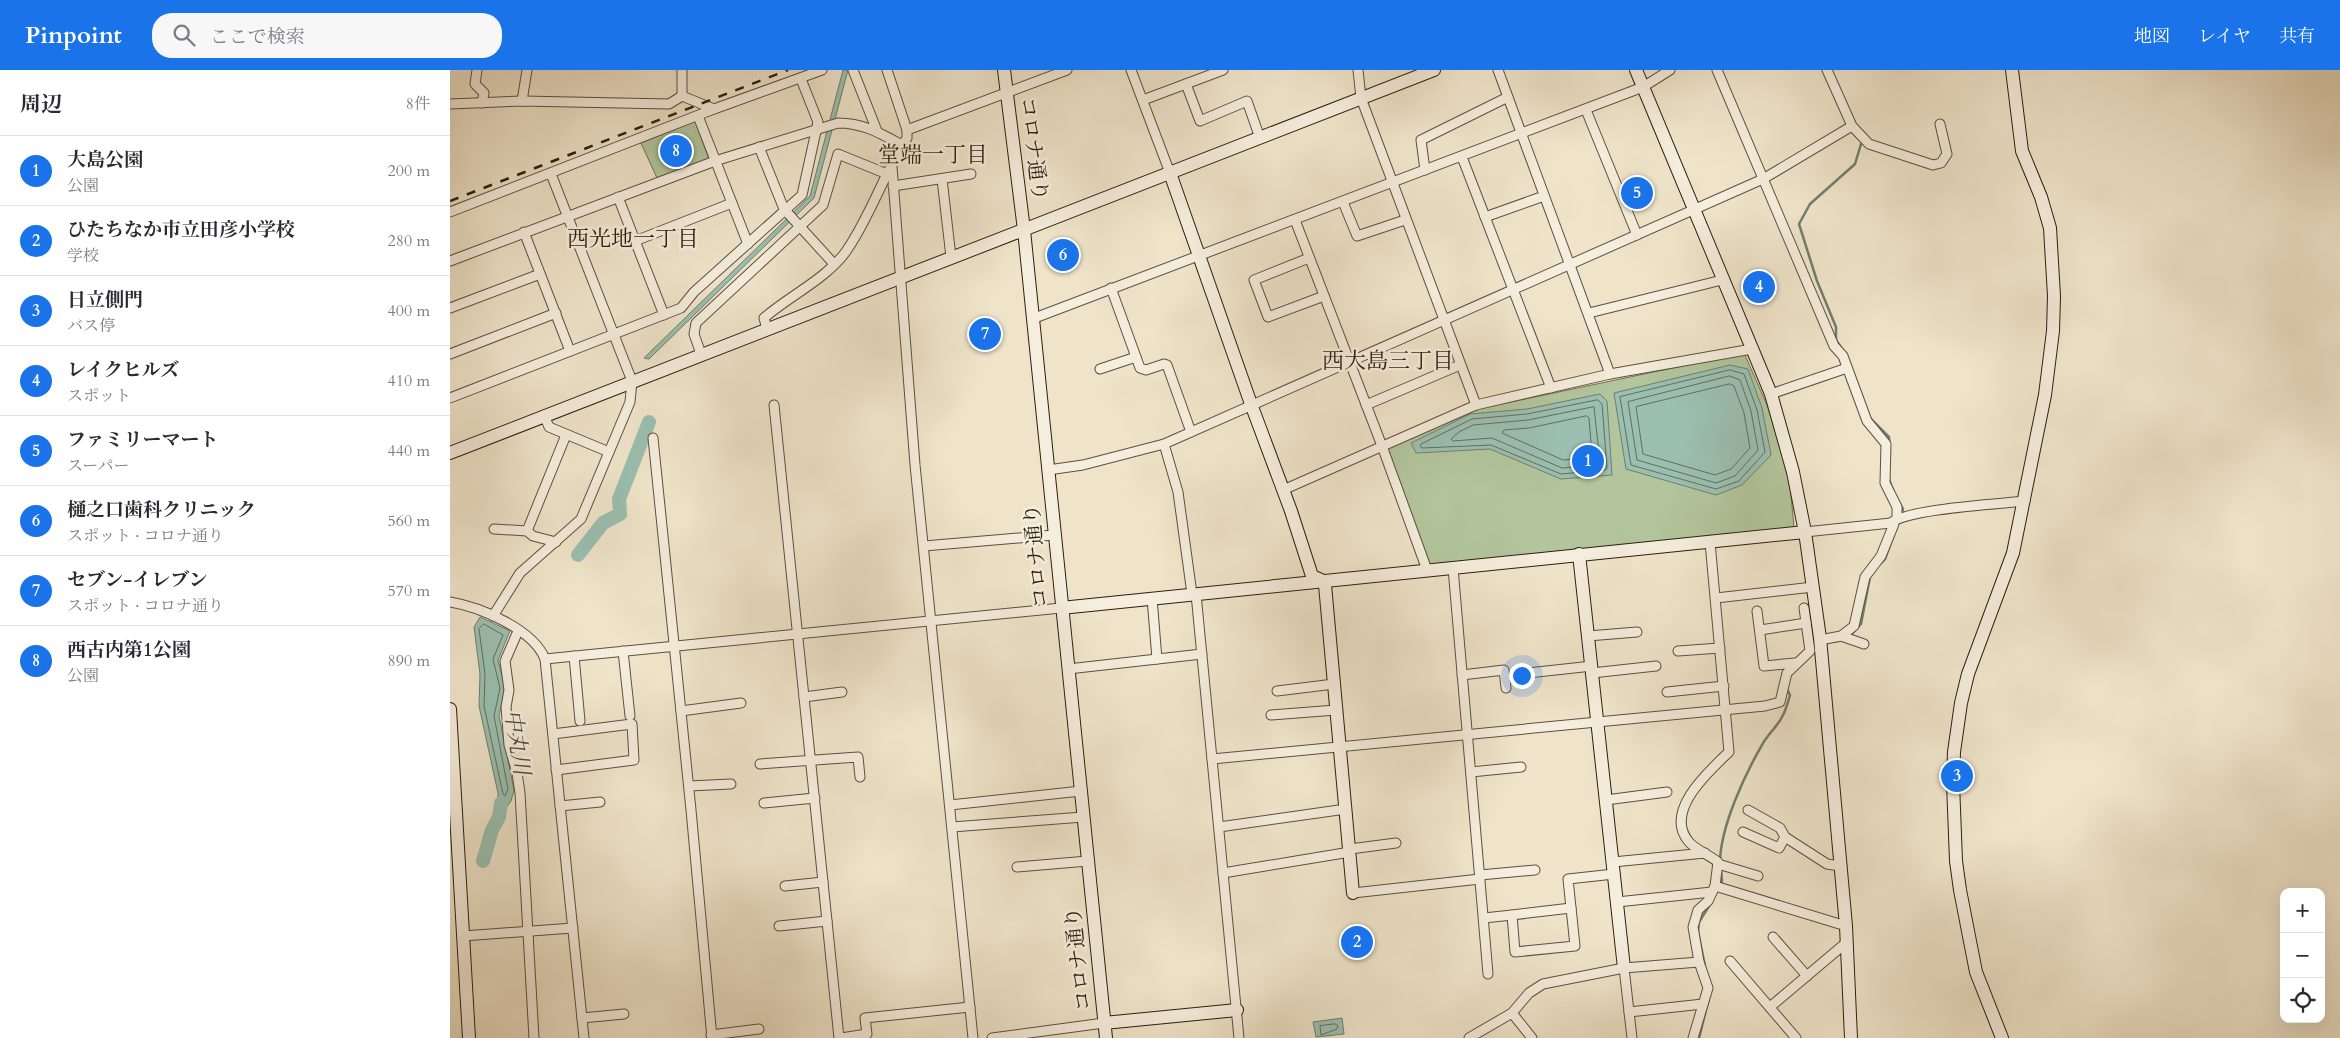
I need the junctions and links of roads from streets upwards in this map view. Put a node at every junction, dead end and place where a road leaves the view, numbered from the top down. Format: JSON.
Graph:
{"nodes":[{"id":1,"x":477,"y":70,"type":"edge"},
{"id":2,"x":527,"y":70,"type":"edge"},
{"id":3,"x":682,"y":70,"type":"edge"},
{"id":4,"x":822,"y":70,"type":"edge"},
{"id":5,"x":853,"y":70,"type":"edge"},
{"id":6,"x":887,"y":70,"type":"edge"},
{"id":7,"x":1004,"y":70,"type":"edge"},
{"id":8,"x":1067,"y":70,"type":"edge"},
{"id":9,"x":1131,"y":70,"type":"edge"},
{"id":10,"x":1223,"y":70,"type":"edge"},
{"id":11,"x":1358,"y":70,"type":"edge"},
{"id":12,"x":1434,"y":70,"type":"edge"},
{"id":13,"x":1498,"y":70,"type":"edge"},
{"id":14,"x":1636,"y":70,"type":"edge"},
{"id":15,"x":1670,"y":70,"type":"edge"},
{"id":16,"x":1717,"y":70,"type":"edge"},
{"id":17,"x":1827,"y":70,"type":"edge"},
{"id":18,"x":2012,"y":70,"type":"edge"},
{"id":19,"x":801,"y":78,"type":"junction"},
{"id":20,"x":1186,"y":84,"type":"junction"},
{"id":21,"x":1643,"y":87,"type":"junction"},
{"id":22,"x":1006,"y":93,"type":"junction"},
{"id":23,"x":682,"y":96,"type":"junction"},
{"id":24,"x":1508,"y":97,"type":"junction"},
{"id":25,"x":1361,"y":98,"type":"junction"},
{"id":26,"x":1143,"y":100,"type":"junction"},
{"id":27,"x":522,"y":102,"type":"junction"},
{"id":28,"x":482,"y":103,"type":"junction"},
{"id":29,"x":451,"y":107,"type":"edge"},
{"id":30,"x":714,"y":109,"type":"junction"},
{"id":31,"x":1586,"y":110,"type":"junction"},
{"id":32,"x":698,"y":116,"type":"junction"},
{"id":33,"x":1940,"y":124,"type":"dead end"},
{"id":34,"x":1852,"y":126,"type":"junction"},
{"id":35,"x":816,"y":130,"type":"junction"},
{"id":36,"x":906,"y":130,"type":"junction"},
{"id":37,"x":876,"y":131,"type":"junction"},
{"id":38,"x":1521,"y":134,"type":"junction"},
{"id":39,"x":1260,"y":138,"type":"junction"},
{"id":40,"x":902,"y":145,"type":"junction"},
{"id":41,"x":759,"y":148,"type":"junction"},
{"id":42,"x":1462,"y":157,"type":"junction"},
{"id":43,"x":716,"y":161,"type":"junction"},
{"id":44,"x":889,"y":170,"type":"junction"},
{"id":45,"x":1426,"y":170,"type":"junction"},
{"id":46,"x":1170,"y":173,"type":"junction"},
{"id":47,"x":551,"y":174,"type":"junction"},
{"id":48,"x":971,"y":174,"type":"dead end"},
{"id":49,"x":942,"y":179,"type":"junction"},
{"id":50,"x":1763,"y":179,"type":"junction"},
{"id":51,"x":1392,"y":183,"type":"junction"},
{"id":52,"x":893,"y":186,"type":"junction"},
{"id":53,"x":1544,"y":196,"type":"junction"},
{"id":54,"x":618,"y":197,"type":"junction"},
{"id":55,"x":732,"y":202,"type":"junction"},
{"id":56,"x":1344,"y":202,"type":"junction"},
{"id":57,"x":784,"y":209,"type":"junction"},
{"id":58,"x":1694,"y":210,"type":"junction"},
{"id":59,"x":450,"y":212,"type":"edge"},
{"id":60,"x":568,"y":216,"type":"junction"},
{"id":61,"x":1485,"y":217,"type":"junction"},
{"id":62,"x":1296,"y":220,"type":"junction"},
{"id":63,"x":1405,"y":220,"type":"junction"},
{"id":64,"x":802,"y":227,"type":"junction"},
{"id":65,"x":1024,"y":230,"type":"junction"},
{"id":66,"x":524,"y":232,"type":"junction"},
{"id":67,"x":1637,"y":235,"type":"junction"},
{"id":68,"x":635,"y":240,"type":"junction"},
{"id":69,"x":748,"y":244,"type":"junction"},
{"id":70,"x":1199,"y":256,"type":"junction"},
{"id":71,"x":951,"y":257,"type":"junction"},
{"id":72,"x":1309,"y":258,"type":"junction"},
{"id":73,"x":450,"y":261,"type":"edge"},
{"id":74,"x":834,"y":264,"type":"junction"},
{"id":75,"x":1570,"y":264,"type":"junction"},
{"id":76,"x":540,"y":274,"type":"junction"},
{"id":77,"x":900,"y":278,"type":"junction"},
{"id":78,"x":1722,"y":280,"type":"junction"},
{"id":79,"x":1111,"y":288,"type":"junction"},
{"id":80,"x":1514,"y":289,"type":"junction"},
{"id":81,"x":1324,"y":296,"type":"junction"},
{"id":82,"x":450,"y":308,"type":"edge"},
{"id":83,"x":556,"y":312,"type":"junction"},
{"id":84,"x":1588,"y":314,"type":"junction"},
{"id":85,"x":664,"y":315,"type":"junction"},
{"id":86,"x":1032,"y":319,"type":"junction"},
{"id":87,"x":1443,"y":320,"type":"junction"},
{"id":88,"x":766,"y":329,"type":"junction"},
{"id":89,"x":614,"y":334,"type":"junction"},
{"id":90,"x":1752,"y":349,"type":"junction"},
{"id":91,"x":570,"y":351,"type":"junction"},
{"id":92,"x":450,"y":354,"type":"edge"},
{"id":93,"x":701,"y":354,"type":"junction"},
{"id":94,"x":1136,"y":357,"type":"junction"},
{"id":95,"x":1349,"y":362,"type":"junction"},
{"id":96,"x":1460,"y":365,"type":"junction"},
{"id":97,"x":1847,"y":368,"type":"junction"},
{"id":98,"x":1100,"y":369,"type":"dead end"},
{"id":99,"x":1610,"y":374,"type":"junction"},
{"id":100,"x":632,"y":381,"type":"junction"},
{"id":101,"x":1551,"y":388,"type":"junction"},
{"id":102,"x":1771,"y":394,"type":"junction"},
{"id":103,"x":450,"y":398,"type":"edge"},
{"id":104,"x":1251,"y":404,"type":"junction"},
{"id":105,"x":774,"y":405,"type":"dead end"},
{"id":106,"x":1366,"y":405,"type":"junction"},
{"id":107,"x":1476,"y":405,"type":"junction"},
{"id":108,"x":544,"y":416,"type":"junction"},
{"id":109,"x":1191,"y":432,"type":"junction"},
{"id":110,"x":566,"y":435,"type":"junction"},
{"id":111,"x":653,"y":438,"type":"dead end"},
{"id":112,"x":1164,"y":444,"type":"junction"},
{"id":113,"x":1382,"y":446,"type":"junction"},
{"id":114,"x":609,"y":452,"type":"junction"},
{"id":115,"x":450,"y":454,"type":"edge"},
{"id":116,"x":1048,"y":470,"type":"junction"},
{"id":117,"x":1283,"y":490,"type":"junction"},
{"id":118,"x":2025,"y":501,"type":"junction"},
{"id":119,"x":1898,"y":519,"type":"junction"},
{"id":120,"x":494,"y":529,"type":"dead end"},
{"id":121,"x":527,"y":532,"type":"junction"},
{"id":122,"x":1805,"y":532,"type":"junction"},
{"id":123,"x":1054,"y":535,"type":"junction"},
{"id":124,"x":556,"y":542,"type":"junction"},
{"id":125,"x":1710,"y":542,"type":"junction"},
{"id":126,"x":924,"y":546,"type":"junction"},
{"id":127,"x":1579,"y":554,"type":"junction"},
{"id":128,"x":1453,"y":568,"type":"junction"},
{"id":129,"x":1427,"y":570,"type":"junction"},
{"id":130,"x":1321,"y":580,"type":"junction"},
{"id":131,"x":1813,"y":587,"type":"junction"},
{"id":132,"x":1194,"y":594,"type":"junction"},
{"id":133,"x":1152,"y":598,"type":"junction"},
{"id":134,"x":1716,"y":598,"type":"junction"},
{"id":135,"x":450,"y":602,"type":"edge"},
{"id":136,"x":1061,"y":608,"type":"junction"},
{"id":137,"x":1804,"y":608,"type":"dead end"},
{"id":138,"x":1757,"y":611,"type":"dead end"},
{"id":139,"x":493,"y":616,"type":"junction"},
{"id":140,"x":931,"y":619,"type":"junction"},
{"id":141,"x":1806,"y":624,"type":"junction"},
{"id":142,"x":1760,"y":630,"type":"junction"},
{"id":143,"x":518,"y":631,"type":"junction"},
{"id":144,"x":1637,"y":632,"type":"dead end"},
{"id":145,"x":798,"y":634,"type":"junction"},
{"id":146,"x":1588,"y":636,"type":"junction"},
{"id":147,"x":1841,"y":636,"type":"junction"},
{"id":148,"x":1820,"y":640,"type":"junction"},
{"id":149,"x":1864,"y":644,"type":"dead end"},
{"id":150,"x":674,"y":646,"type":"junction"},
{"id":151,"x":1720,"y":648,"type":"junction"},
{"id":152,"x":623,"y":651,"type":"junction"},
{"id":153,"x":1678,"y":651,"type":"dead end"},
{"id":154,"x":1202,"y":654,"type":"junction"},
{"id":155,"x":574,"y":656,"type":"junction"},
{"id":156,"x":545,"y":659,"type":"junction"},
{"id":157,"x":1156,"y":659,"type":"junction"},
{"id":158,"x":1795,"y":663,"type":"junction"},
{"id":159,"x":1656,"y":666,"type":"dead end"},
{"id":160,"x":1068,"y":668,"type":"junction"},
{"id":161,"x":1592,"y":669,"type":"junction"},
{"id":162,"x":1528,"y":673,"type":"dead end"},
{"id":163,"x":1462,"y":675,"type":"junction"},
{"id":164,"x":1334,"y":684,"type":"junction"},
{"id":165,"x":1724,"y":686,"type":"junction"},
{"id":166,"x":1506,"y":688,"type":"dead end"},
{"id":167,"x":1276,"y":691,"type":"dead end"},
{"id":168,"x":842,"y":692,"type":"dead end"},
{"id":169,"x":1667,"y":692,"type":"dead end"},
{"id":170,"x":804,"y":697,"type":"junction"},
{"id":171,"x":741,"y":704,"type":"dead end"},
{"id":172,"x":450,"y":709,"type":"edge"},
{"id":173,"x":680,"y":710,"type":"junction"},
{"id":174,"x":1336,"y":710,"type":"junction"},
{"id":175,"x":1726,"y":710,"type":"junction"},
{"id":176,"x":1271,"y":715,"type":"dead end"},
{"id":177,"x":630,"y":716,"type":"dead end"},
{"id":178,"x":580,"y":721,"type":"dead end"},
{"id":179,"x":1598,"y":722,"type":"junction"},
{"id":180,"x":553,"y":734,"type":"junction"},
{"id":181,"x":1468,"y":735,"type":"junction"},
{"id":182,"x":1340,"y":747,"type":"junction"},
{"id":183,"x":811,"y":759,"type":"junction"},
{"id":184,"x":1212,"y":759,"type":"junction"},
{"id":185,"x":760,"y":764,"type":"dead end"},
{"id":186,"x":1521,"y":768,"type":"dead end"},
{"id":187,"x":556,"y":770,"type":"junction"},
{"id":188,"x":1471,"y":772,"type":"junction"},
{"id":189,"x":860,"y":777,"type":"dead end"},
{"id":190,"x":730,"y":784,"type":"dead end"},
{"id":191,"x":689,"y":786,"type":"junction"},
{"id":192,"x":1081,"y":791,"type":"junction"},
{"id":193,"x":1667,"y":792,"type":"dead end"},
{"id":194,"x":814,"y":798,"type":"junction"},
{"id":195,"x":1606,"y":800,"type":"junction"},
{"id":196,"x":600,"y":802,"type":"dead end"},
{"id":197,"x":764,"y":803,"type":"dead end"},
{"id":198,"x":950,"y":805,"type":"junction"},
{"id":199,"x":560,"y":806,"type":"junction"},
{"id":200,"x":1346,"y":809,"type":"junction"},
{"id":201,"x":1748,"y":810,"type":"dead end"},
{"id":202,"x":1083,"y":817,"type":"junction"},
{"id":203,"x":952,"y":827,"type":"junction"},
{"id":204,"x":1219,"y":827,"type":"junction"},
{"id":205,"x":1743,"y":832,"type":"dead end"},
{"id":206,"x":1785,"y":837,"type":"junction"},
{"id":207,"x":1396,"y":842,"type":"dead end"},
{"id":208,"x":1350,"y":850,"type":"junction"},
{"id":209,"x":1705,"y":853,"type":"junction"},
{"id":210,"x":1088,"y":861,"type":"junction"},
{"id":211,"x":1718,"y":864,"type":"junction"},
{"id":212,"x":1840,"y":866,"type":"junction"},
{"id":213,"x":455,"y":867,"type":"edge"},
{"id":214,"x":1018,"y":867,"type":"dead end"},
{"id":215,"x":1613,"y":868,"type":"junction"},
{"id":216,"x":1535,"y":870,"type":"dead end"},
{"id":217,"x":1223,"y":873,"type":"junction"},
{"id":218,"x":1758,"y":876,"type":"dead end"},
{"id":219,"x":1480,"y":877,"type":"junction"},
{"id":220,"x":823,"y":882,"type":"junction"},
{"id":221,"x":785,"y":886,"type":"dead end"},
{"id":222,"x":1713,"y":889,"type":"junction"},
{"id":223,"x":1353,"y":893,"type":"joint"},
{"id":224,"x":1617,"y":902,"type":"junction"},
{"id":225,"x":1571,"y":908,"type":"junction"},
{"id":226,"x":1512,"y":915,"type":"junction"},
{"id":227,"x":1484,"y":918,"type":"junction"},
{"id":228,"x":827,"y":921,"type":"junction"},
{"id":229,"x":779,"y":926,"type":"dead end"},
{"id":230,"x":1846,"y":926,"type":"junction"},
{"id":231,"x":573,"y":928,"type":"junction"},
{"id":232,"x":527,"y":931,"type":"junction"},
{"id":233,"x":463,"y":936,"type":"junction"},
{"id":234,"x":1773,"y":937,"type":"dead end"},
{"id":235,"x":1847,"y":942,"type":"junction"},
{"id":236,"x":1730,"y":961,"type":"dead end"},
{"id":237,"x":1699,"y":962,"type":"junction"},
{"id":238,"x":1624,"y":968,"type":"junction"},
{"id":239,"x":1488,"y":974,"type":"dead end"},
{"id":240,"x":1807,"y":976,"type":"junction"},
{"id":241,"x":1703,"y":1004,"type":"junction"},
{"id":242,"x":970,"y":1007,"type":"junction"},
{"id":243,"x":1770,"y":1007,"type":"junction"},
{"id":244,"x":1237,"y":1010,"type":"junction"},
{"id":245,"x":1512,"y":1012,"type":"junction"},
{"id":246,"x":1629,"y":1012,"type":"junction"},
{"id":247,"x":624,"y":1014,"type":"dead end"},
{"id":248,"x":582,"y":1018,"type":"junction"},
{"id":249,"x":1104,"y":1024,"type":"junction"},
{"id":250,"x":759,"y":1029,"type":"dead end"},
{"id":251,"x":712,"y":1036,"type":"edge"},
{"id":252,"x":469,"y":1038,"type":"edge"},
{"id":253,"x":534,"y":1038,"type":"edge"},
{"id":254,"x":584,"y":1038,"type":"edge"},
{"id":255,"x":840,"y":1038,"type":"edge"},
{"id":256,"x":973,"y":1038,"type":"edge"},
{"id":257,"x":992,"y":1038,"type":"edge"},
{"id":258,"x":1106,"y":1038,"type":"edge"},
{"id":259,"x":1239,"y":1038,"type":"edge"},
{"id":260,"x":1469,"y":1038,"type":"edge"},
{"id":261,"x":1532,"y":1038,"type":"edge"},
{"id":262,"x":1632,"y":1038,"type":"edge"},
{"id":263,"x":1693,"y":1038,"type":"edge"},
{"id":264,"x":1796,"y":1038,"type":"edge"},
{"id":265,"x":1851,"y":1038,"type":"edge"},
{"id":266,"x":2002,"y":1038,"type":"edge"}],
"edges":[{"from":1,"to":28,"type":"street"},
{"from":2,"to":27,"type":"street"},
{"from":3,"to":23,"type":"street"},
{"from":4,"to":19,"type":"street"},
{"from":5,"to":37,"type":"street"},
{"from":6,"to":36,"type":"street"},
{"from":7,"to":22,"type":"street","name":"コロナ通り"},
{"from":8,"to":22,"type":"street"},
{"from":9,"to":26,"type":"street"},
{"from":10,"to":20,"type":"street"},
{"from":11,"to":25,"type":"street"},
{"from":12,"to":25,"type":"street"},
{"from":13,"to":24,"type":"street"},
{"from":14,"to":21,"type":"street"},
{"from":15,"to":21,"type":"street"},
{"from":16,"to":50,"type":"street"},
{"from":17,"to":34,"type":"street"},
{"from":18,"to":118,"type":"street"},
{"from":19,"to":30,"type":"street"},
{"from":19,"to":35,"type":"street"},
{"from":20,"to":26,"type":"street"},
{"from":20,"to":39,"type":"street"},
{"from":21,"to":31,"type":"street"},
{"from":21,"to":58,"type":"street"},
{"from":22,"to":36,"type":"street"},
{"from":22,"to":65,"type":"street","name":"コロナ通り"},
{"from":23,"to":27,"type":"street"},
{"from":23,"to":30,"type":"street"},
{"from":24,"to":38,"type":"street"},
{"from":24,"to":45,"type":"street"},
{"from":25,"to":39,"type":"street"},
{"from":25,"to":51,"type":"street"},
{"from":26,"to":46,"type":"street"},
{"from":27,"to":28,"type":"street"},
{"from":28,"to":29,"type":"street"},
{"from":30,"to":32,"type":"street"},
{"from":31,"to":38,"type":"street"},
{"from":31,"to":67,"type":"street"},
{"from":32,"to":43,"type":"street"},
{"from":32,"to":47,"type":"street"},
{"from":33,"to":34,"type":"street"},
{"from":34,"to":50,"type":"street"},
{"from":35,"to":37,"type":"street"},
{"from":35,"to":41,"type":"street"},
{"from":35,"to":57,"type":"street"},
{"from":36,"to":40,"type":"street"},
{"from":37,"to":40,"type":"street"},
{"from":38,"to":42,"type":"street"},
{"from":38,"to":53,"type":"street"},
{"from":39,"to":46,"type":"street"},
{"from":40,"to":44,"type":"street"},
{"from":41,"to":43,"type":"street"},
{"from":41,"to":57,"type":"street"},
{"from":42,"to":45,"type":"street"},
{"from":42,"to":61,"type":"street"},
{"from":43,"to":54,"type":"street"},
{"from":43,"to":55,"type":"street"},
{"from":44,"to":52,"type":"street"},
{"from":44,"to":64,"type":"street"},
{"from":44,"to":74,"type":"street"},
{"from":45,"to":51,"type":"street"},
{"from":46,"to":65,"type":"street"},
{"from":46,"to":70,"type":"street"},
{"from":47,"to":59,"type":"street"},
{"from":47,"to":60,"type":"street"},
{"from":48,"to":49,"type":"street"},
{"from":49,"to":52,"type":"street"},
{"from":49,"to":71,"type":"street"},
{"from":50,"to":58,"type":"street"},
{"from":50,"to":97,"type":"street"},
{"from":51,"to":56,"type":"street"},
{"from":51,"to":63,"type":"street"},
{"from":52,"to":77,"type":"street"},
{"from":53,"to":61,"type":"street"},
{"from":53,"to":75,"type":"street"},
{"from":54,"to":60,"type":"street"},
{"from":54,"to":68,"type":"street"},
{"from":55,"to":68,"type":"street"},
{"from":55,"to":69,"type":"street"},
{"from":56,"to":62,"type":"street"},
{"from":56,"to":63,"type":"street"},
{"from":57,"to":64,"type":"street"},
{"from":57,"to":69,"type":"street"},
{"from":58,"to":67,"type":"street"},
{"from":58,"to":78,"type":"street"},
{"from":60,"to":66,"type":"street"},
{"from":60,"to":89,"type":"street"},
{"from":61,"to":80,"type":"street"},
{"from":62,"to":70,"type":"street"},
{"from":62,"to":72,"type":"street"},
{"from":63,"to":87,"type":"street"},
{"from":64,"to":74,"type":"street"},
{"from":64,"to":93,"type":"street"},
{"from":65,"to":71,"type":"street"},
{"from":65,"to":86,"type":"street","name":"コロナ通り"},
{"from":66,"to":73,"type":"street"},
{"from":66,"to":76,"type":"street"},
{"from":67,"to":75,"type":"street"},
{"from":68,"to":85,"type":"street"},
{"from":69,"to":85,"type":"street"},
{"from":70,"to":79,"type":"street"},
{"from":70,"to":104,"type":"street"},
{"from":71,"to":77,"type":"street"},
{"from":72,"to":81,"type":"street"},
{"from":72,"to":81,"type":"street"},
{"from":74,"to":88,"type":"street"},
{"from":75,"to":80,"type":"street"},
{"from":75,"to":84,"type":"street"},
{"from":76,"to":82,"type":"street"},
{"from":76,"to":83,"type":"street"},
{"from":77,"to":88,"type":"street"},
{"from":77,"to":126,"type":"street"},
{"from":78,"to":84,"type":"street"},
{"from":78,"to":90,"type":"street"},
{"from":79,"to":86,"type":"street"},
{"from":79,"to":94,"type":"street"},
{"from":80,"to":87,"type":"street"},
{"from":80,"to":101,"type":"street"},
{"from":81,"to":95,"type":"street"},
{"from":83,"to":91,"type":"street"},
{"from":83,"to":92,"type":"street"},
{"from":84,"to":99,"type":"street"},
{"from":85,"to":89,"type":"street"},
{"from":86,"to":116,"type":"street","name":"コロナ通り"},
{"from":87,"to":95,"type":"street"},
{"from":87,"to":96,"type":"street"},
{"from":88,"to":93,"type":"street"},
{"from":89,"to":91,"type":"street"},
{"from":89,"to":100,"type":"street"},
{"from":90,"to":99,"type":"street"},
{"from":90,"to":102,"type":"street"},
{"from":91,"to":103,"type":"street"},
{"from":93,"to":100,"type":"street"},
{"from":94,"to":98,"type":"street"},
{"from":94,"to":109,"type":"street"},
{"from":95,"to":104,"type":"street"},
{"from":95,"to":106,"type":"street"},
{"from":96,"to":106,"type":"street"},
{"from":96,"to":107,"type":"street"},
{"from":97,"to":102,"type":"street"},
{"from":97,"to":119,"type":"street"},
{"from":99,"to":101,"type":"street"},
{"from":100,"to":108,"type":"street"},
{"from":100,"to":114,"type":"street"},
{"from":101,"to":107,"type":"street"},
{"from":102,"to":122,"type":"street"},
{"from":104,"to":109,"type":"street"},
{"from":104,"to":117,"type":"street"},
{"from":105,"to":145,"type":"street"},
{"from":106,"to":113,"type":"street"},
{"from":107,"to":113,"type":"street"},
{"from":108,"to":110,"type":"street"},
{"from":108,"to":115,"type":"street"},
{"from":109,"to":112,"type":"street"},
{"from":110,"to":114,"type":"street"},
{"from":110,"to":121,"type":"street"},
{"from":111,"to":150,"type":"street"},
{"from":112,"to":116,"type":"street"},
{"from":112,"to":132,"type":"street"},
{"from":113,"to":117,"type":"street"},
{"from":113,"to":129,"type":"street"},
{"from":114,"to":124,"type":"street"},
{"from":116,"to":123,"type":"street","name":"コロナ通り"},
{"from":117,"to":130,"type":"street"},
{"from":118,"to":119,"type":"street"},
{"from":118,"to":266,"type":"street"},
{"from":119,"to":122,"type":"street"},
{"from":119,"to":147,"type":"street"},
{"from":120,"to":121,"type":"street"},
{"from":121,"to":124,"type":"street"},
{"from":122,"to":125,"type":"street"},
{"from":122,"to":131,"type":"street"},
{"from":123,"to":126,"type":"street"},
{"from":123,"to":136,"type":"street","name":"コロナ通り"},
{"from":124,"to":139,"type":"street"},
{"from":125,"to":127,"type":"street"},
{"from":125,"to":134,"type":"street"},
{"from":126,"to":140,"type":"street"},
{"from":127,"to":128,"type":"street"},
{"from":127,"to":146,"type":"street"},
{"from":128,"to":129,"type":"street"},
{"from":128,"to":163,"type":"street"},
{"from":129,"to":130,"type":"street"},
{"from":130,"to":132,"type":"street"},
{"from":130,"to":164,"type":"street"},
{"from":131,"to":134,"type":"street"},
{"from":131,"to":148,"type":"street"},
{"from":132,"to":133,"type":"street"},
{"from":132,"to":154,"type":"street"},
{"from":133,"to":136,"type":"street"},
{"from":133,"to":157,"type":"street"},
{"from":134,"to":151,"type":"street"},
{"from":135,"to":139,"type":"street"},
{"from":136,"to":140,"type":"street"},
{"from":136,"to":160,"type":"street","name":"コロナ通り"},
{"from":137,"to":141,"type":"street"},
{"from":138,"to":142,"type":"street"},
{"from":139,"to":143,"type":"street"},
{"from":140,"to":145,"type":"street"},
{"from":140,"to":198,"type":"street"},
{"from":141,"to":142,"type":"street"},
{"from":141,"to":158,"type":"street"},
{"from":142,"to":158,"type":"street"},
{"from":143,"to":156,"type":"street"},
{"from":143,"to":232,"type":"street"},
{"from":144,"to":146,"type":"street"},
{"from":145,"to":150,"type":"street"},
{"from":145,"to":170,"type":"street"},
{"from":146,"to":161,"type":"street"},
{"from":147,"to":148,"type":"street"},
{"from":147,"to":149,"type":"street"},
{"from":148,"to":212,"type":"street"},
{"from":150,"to":152,"type":"street"},
{"from":150,"to":173,"type":"street"},
{"from":151,"to":153,"type":"street"},
{"from":151,"to":165,"type":"street"},
{"from":152,"to":155,"type":"street"},
{"from":152,"to":177,"type":"street"},
{"from":154,"to":157,"type":"street"},
{"from":154,"to":184,"type":"street"},
{"from":155,"to":156,"type":"street"},
{"from":155,"to":178,"type":"street"},
{"from":156,"to":180,"type":"street"},
{"from":157,"to":160,"type":"street"},
{"from":158,"to":175,"type":"street"},
{"from":159,"to":161,"type":"street"},
{"from":160,"to":192,"type":"street","name":"コロナ通り"},
{"from":161,"to":162,"type":"street"},
{"from":161,"to":179,"type":"street"},
{"from":163,"to":166,"type":"street"},
{"from":163,"to":181,"type":"street"},
{"from":164,"to":167,"type":"street"},
{"from":164,"to":174,"type":"street"},
{"from":165,"to":169,"type":"street"},
{"from":165,"to":175,"type":"street"},
{"from":168,"to":170,"type":"street"},
{"from":170,"to":183,"type":"street"},
{"from":171,"to":173,"type":"street"},
{"from":172,"to":213,"type":"street"},
{"from":173,"to":191,"type":"street"},
{"from":174,"to":176,"type":"street"},
{"from":174,"to":182,"type":"street"},
{"from":175,"to":179,"type":"street"},
{"from":175,"to":209,"type":"street"},
{"from":179,"to":181,"type":"street"},
{"from":179,"to":195,"type":"street"},
{"from":180,"to":187,"type":"street"},
{"from":180,"to":187,"type":"street"},
{"from":181,"to":182,"type":"street"},
{"from":181,"to":188,"type":"street"},
{"from":182,"to":184,"type":"street"},
{"from":182,"to":200,"type":"street"},
{"from":183,"to":185,"type":"street"},
{"from":183,"to":189,"type":"street"},
{"from":183,"to":194,"type":"street"},
{"from":184,"to":204,"type":"street"},
{"from":186,"to":188,"type":"street"},
{"from":187,"to":199,"type":"street"},
{"from":188,"to":219,"type":"street"},
{"from":190,"to":191,"type":"street"},
{"from":191,"to":251,"type":"street"},
{"from":192,"to":198,"type":"street"},
{"from":192,"to":202,"type":"street","name":"コロナ通り"},
{"from":193,"to":195,"type":"street"},
{"from":194,"to":197,"type":"street"},
{"from":194,"to":220,"type":"street"},
{"from":195,"to":215,"type":"street"},
{"from":196,"to":199,"type":"street"},
{"from":198,"to":203,"type":"street"},
{"from":199,"to":231,"type":"street"},
{"from":200,"to":204,"type":"street"},
{"from":200,"to":208,"type":"street"},
{"from":201,"to":206,"type":"street"},
{"from":202,"to":203,"type":"street"},
{"from":202,"to":210,"type":"street","name":"コロナ通り"},
{"from":203,"to":242,"type":"street"},
{"from":204,"to":217,"type":"street"},
{"from":205,"to":206,"type":"street"},
{"from":206,"to":212,"type":"street"},
{"from":207,"to":208,"type":"street"},
{"from":208,"to":217,"type":"street"},
{"from":208,"to":223,"type":"street"},
{"from":209,"to":211,"type":"street"},
{"from":209,"to":215,"type":"street"},
{"from":210,"to":214,"type":"street"},
{"from":210,"to":249,"type":"street","name":"コロナ通り"},
{"from":211,"to":218,"type":"street"},
{"from":211,"to":222,"type":"street"},
{"from":212,"to":230,"type":"street"},
{"from":213,"to":233,"type":"street"},
{"from":215,"to":224,"type":"street"},
{"from":215,"to":225,"type":"street"},
{"from":216,"to":219,"type":"street"},
{"from":217,"to":244,"type":"street"},
{"from":219,"to":223,"type":"street"},
{"from":219,"to":227,"type":"street"},
{"from":220,"to":221,"type":"street"},
{"from":220,"to":228,"type":"street"},
{"from":222,"to":224,"type":"street"},
{"from":222,"to":230,"type":"street"},
{"from":222,"to":237,"type":"street"},
{"from":224,"to":238,"type":"street"},
{"from":225,"to":226,"type":"street"},
{"from":225,"to":226,"type":"street"},
{"from":226,"to":227,"type":"street"},
{"from":227,"to":239,"type":"street"},
{"from":228,"to":229,"type":"street"},
{"from":228,"to":255,"type":"street"},
{"from":230,"to":235,"type":"street"},
{"from":231,"to":232,"type":"street"},
{"from":231,"to":248,"type":"street"},
{"from":232,"to":233,"type":"street"},
{"from":232,"to":253,"type":"street"},
{"from":233,"to":252,"type":"street"},
{"from":234,"to":240,"type":"street"},
{"from":235,"to":240,"type":"street"},
{"from":235,"to":265,"type":"street"},
{"from":236,"to":243,"type":"street"},
{"from":237,"to":238,"type":"street"},
{"from":237,"to":241,"type":"street"},
{"from":238,"to":245,"type":"street"},
{"from":238,"to":246,"type":"street"},
{"from":240,"to":243,"type":"street"},
{"from":241,"to":246,"type":"street"},
{"from":241,"to":263,"type":"street"},
{"from":242,"to":255,"type":"street"},
{"from":242,"to":256,"type":"street"},
{"from":243,"to":264,"type":"street"},
{"from":244,"to":249,"type":"street"},
{"from":244,"to":259,"type":"street"},
{"from":245,"to":260,"type":"street"},
{"from":245,"to":261,"type":"street"},
{"from":246,"to":262,"type":"street"},
{"from":247,"to":248,"type":"street"},
{"from":248,"to":254,"type":"street"},
{"from":249,"to":257,"type":"street"},
{"from":249,"to":258,"type":"street","name":"コロナ通り"},
{"from":250,"to":251,"type":"street"}]}
